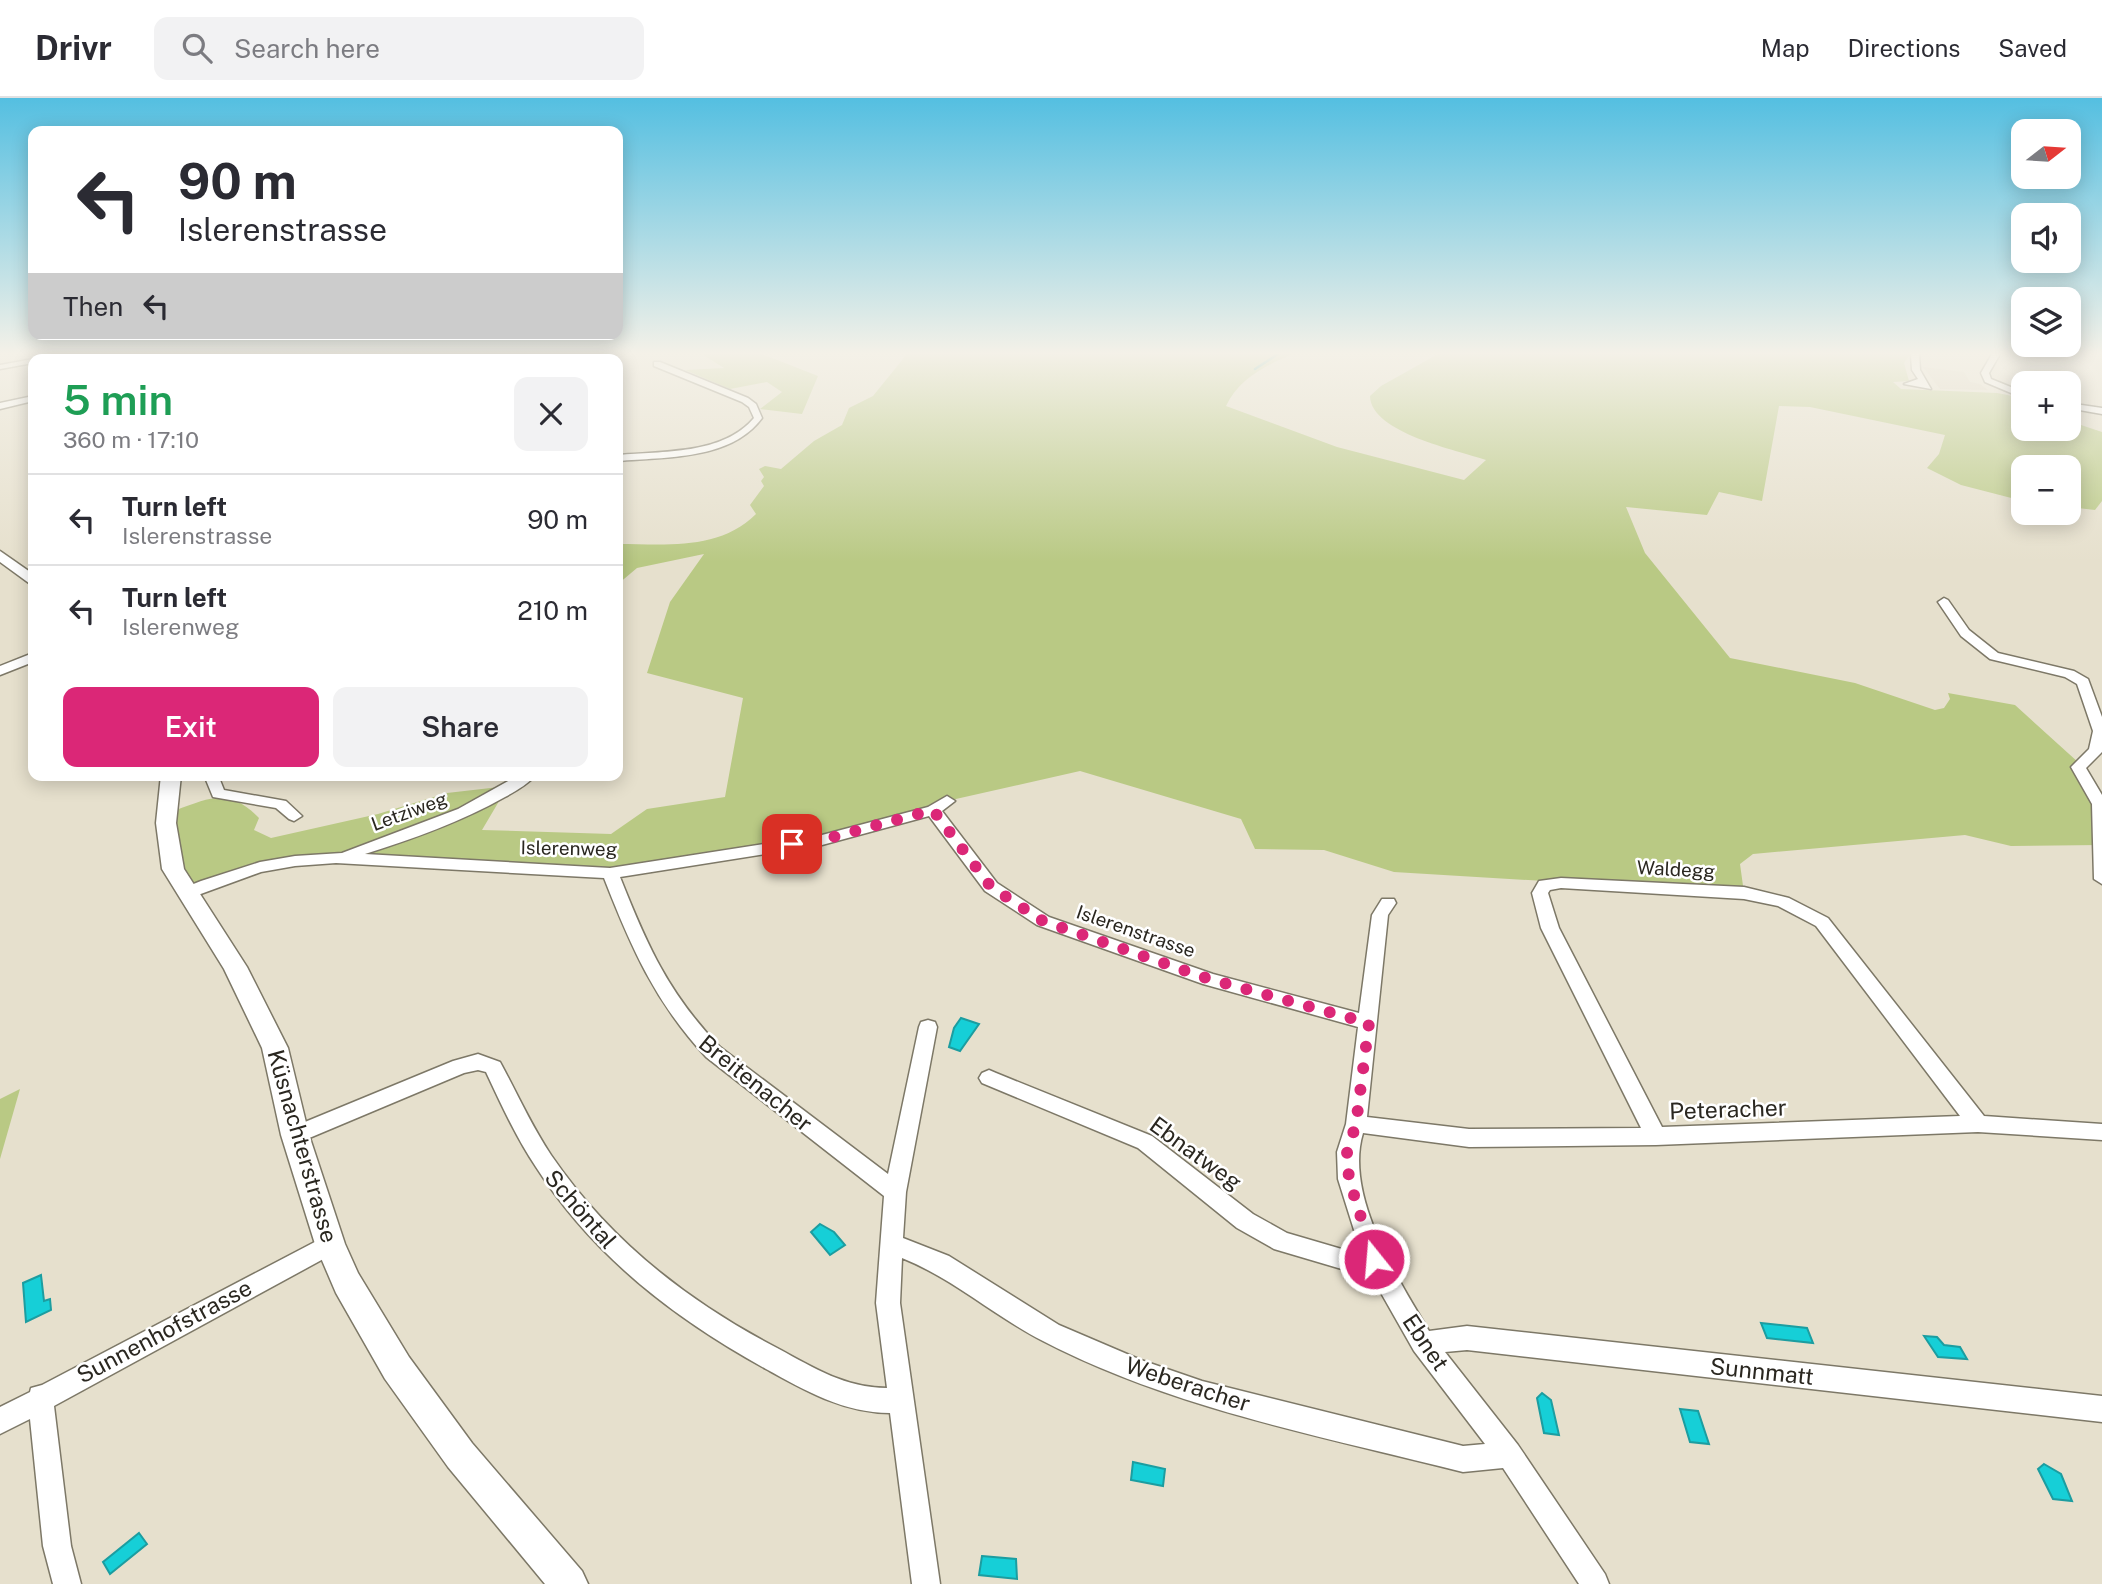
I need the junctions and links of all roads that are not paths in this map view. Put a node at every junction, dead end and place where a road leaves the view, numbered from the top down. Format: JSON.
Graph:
{"nodes":[{"id":1,"x":754,"y":423,"type":"edge"},
{"id":2,"x":623,"y":457,"type":"edge"},
{"id":3,"x":0,"y":555,"type":"edge"},
{"id":4,"x":28,"y":577,"type":"edge"},
{"id":5,"x":1944,"y":602,"type":"dead end"},
{"id":6,"x":28,"y":659,"type":"edge"},
{"id":7,"x":0,"y":671,"type":"edge"},
{"id":8,"x":2081,"y":776,"type":"junction"},
{"id":9,"x":2102,"y":776,"type":"edge"},
{"id":10,"x":171,"y":781,"type":"edge"},
{"id":11,"x":213,"y":781,"type":"edge"},
{"id":12,"x":520,"y":781,"type":"edge"},
{"id":13,"x":940,"y":805,"type":"joint"},
{"id":14,"x":294,"y":816,"type":"dead end"},
{"id":15,"x":336,"y":858,"type":"junction"},
{"id":16,"x":610,"y":873,"type":"junction"},
{"id":17,"x":2102,"y":879,"type":"edge"},
{"id":18,"x":180,"y":881,"type":"junction"},
{"id":19,"x":1388,"y":903,"type":"dead end"},
{"id":20,"x":1369,"y":1023,"type":"junction"},
{"id":21,"x":928,"y":1027,"type":"dead end"},
{"id":22,"x":989,"y":1078,"type":"dead end"},
{"id":23,"x":1356,"y":1124,"type":"junction"},
{"id":24,"x":1978,"y":1124,"type":"junction"},
{"id":25,"x":2102,"y":1132,"type":"edge"},
{"id":26,"x":296,"y":1135,"type":"junction"},
{"id":27,"x":1656,"y":1136,"type":"junction"},
{"id":28,"x":895,"y":1192,"type":"junction"},
{"id":29,"x":891,"y":1242,"type":"junction"},
{"id":30,"x":330,"y":1244,"type":"junction"},
{"id":31,"x":1374,"y":1259,"type":"junction"},
{"id":32,"x":1423,"y":1343,"type":"junction"},
{"id":33,"x":40,"y":1397,"type":"junction"},
{"id":34,"x":900,"y":1401,"type":"junction"},
{"id":35,"x":2102,"y":1409,"type":"edge"},
{"id":36,"x":0,"y":1421,"type":"edge"},
{"id":37,"x":1509,"y":1454,"type":"junction"},
{"id":38,"x":67,"y":1584,"type":"edge"},
{"id":39,"x":569,"y":1584,"type":"edge"},
{"id":40,"x":926,"y":1584,"type":"edge"},
{"id":41,"x":1595,"y":1584,"type":"edge"}],
"edges":[{"from":1,"to":2,"type":"street"},
{"from":3,"to":4,"type":"main road"},
{"from":5,"to":8,"type":"street"},
{"from":6,"to":7,"type":"street"},
{"from":8,"to":9,"type":"street"},
{"from":8,"to":17,"type":"street"},
{"from":10,"to":18,"type":"main road"},
{"from":11,"to":14,"type":"street"},
{"from":12,"to":15,"type":"street","name":"Letziweg"},
{"from":13,"to":16,"type":"street","name":"Islerenweg"},
{"from":13,"to":20,"type":"street","name":"Islerenstrasse"},
{"from":15,"to":16,"type":"street","name":"Islerenweg"},
{"from":15,"to":18,"type":"street","name":"Islerenweg"},
{"from":16,"to":28,"type":"street","name":"Breitenacher"},
{"from":18,"to":26,"type":"main road","name":"Küsnachterstrasse"},
{"from":19,"to":20,"type":"street","name":"Ebnet"},
{"from":20,"to":23,"type":"street","name":"Ebnet"},
{"from":21,"to":28,"type":"street"},
{"from":22,"to":31,"type":"street","name":"Ebnatweg"},
{"from":23,"to":27,"type":"street","name":"Peteracher"},
{"from":23,"to":31,"type":"street","name":"Ebnet"},
{"from":24,"to":25,"type":"street","name":"Peteracher"},
{"from":24,"to":27,"type":"street","name":"Peteracher"},
{"from":24,"to":27,"type":"street","name":"Waldegg"},
{"from":26,"to":30,"type":"main road","name":"Küsnachterstrasse"},
{"from":26,"to":34,"type":"street","name":"Schöntal"},
{"from":28,"to":29,"type":"street"},
{"from":29,"to":34,"type":"street"},
{"from":29,"to":37,"type":"street","name":"Weberacher"},
{"from":30,"to":33,"type":"street","name":"Sunnenhofstrasse"},
{"from":30,"to":39,"type":"main road","name":"Küsnachterstrasse"},
{"from":31,"to":32,"type":"street","name":"Ebnet"},
{"from":32,"to":35,"type":"street","name":"Sunnmatt"},
{"from":32,"to":37,"type":"street","name":"Ebnet"},
{"from":33,"to":36,"type":"street","name":"Sunnenhofstrasse"},
{"from":33,"to":38,"type":"street"},
{"from":34,"to":40,"type":"street"},
{"from":37,"to":41,"type":"street","name":"Ebnet"}]}
